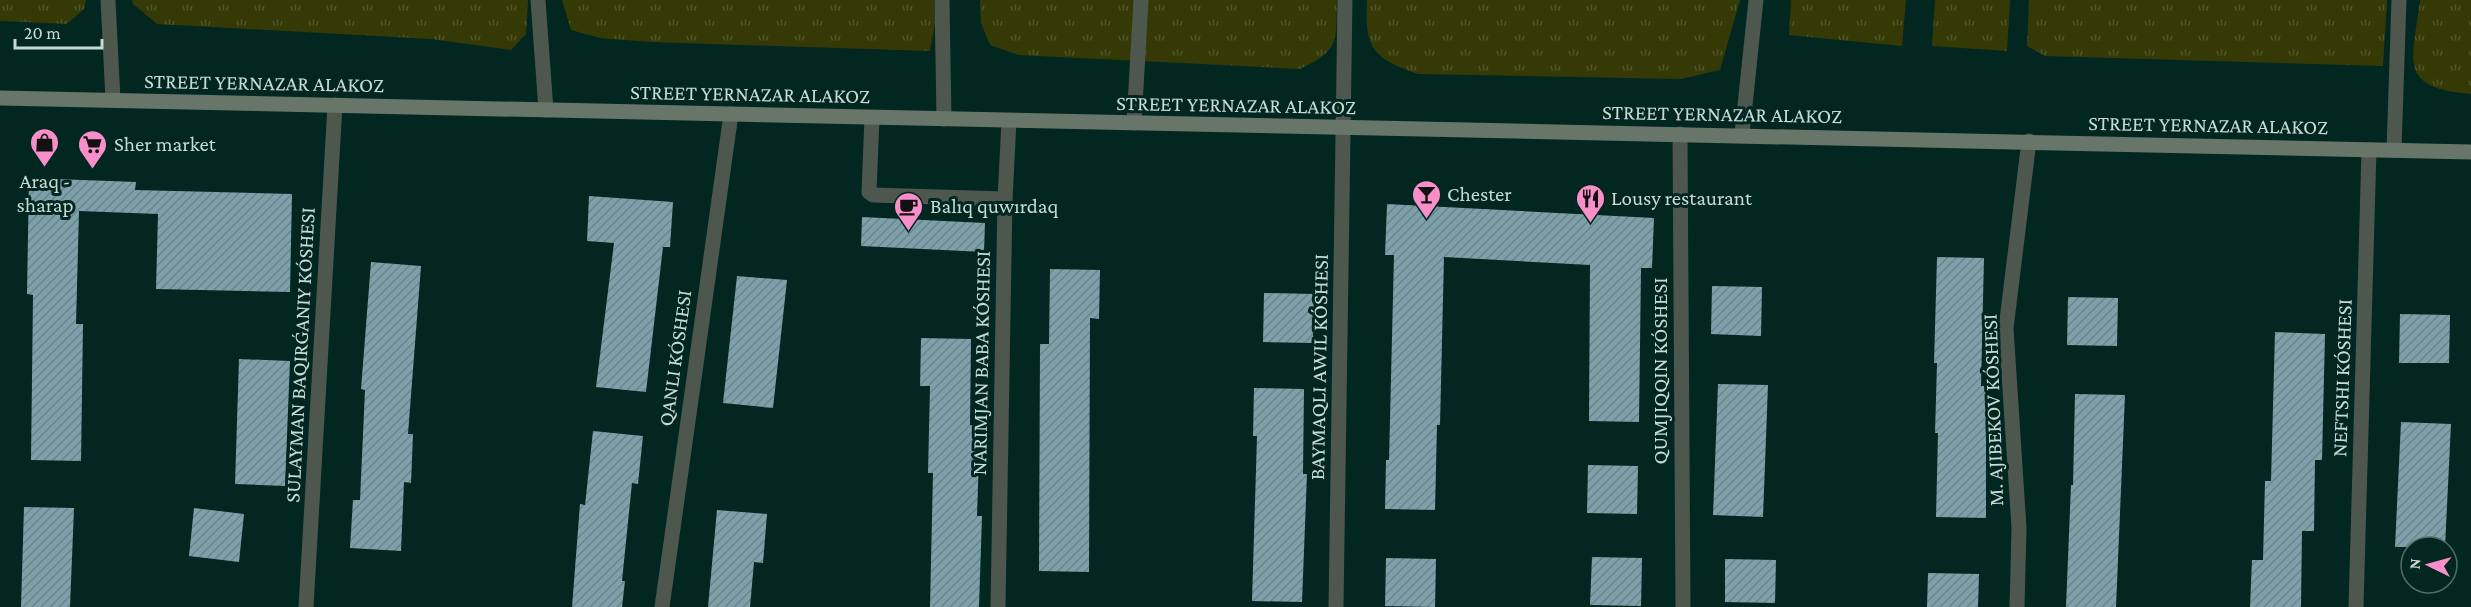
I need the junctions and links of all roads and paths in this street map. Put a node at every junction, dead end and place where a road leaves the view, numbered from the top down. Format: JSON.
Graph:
{"nodes":[{"id":1,"x":108,"y":0,"type":"edge"},
{"id":2,"x":538,"y":0,"type":"edge"},
{"id":3,"x":942,"y":0,"type":"edge"},
{"id":4,"x":1141,"y":0,"type":"edge"},
{"id":5,"x":1345,"y":0,"type":"edge"},
{"id":6,"x":1756,"y":0,"type":"edge"},
{"id":7,"x":2399,"y":0,"type":"edge"},
{"id":8,"x":0,"y":98,"type":"edge"},
{"id":9,"x":113,"y":100,"type":"junction"},
{"id":10,"x":335,"y":105,"type":"junction"},
{"id":11,"x":546,"y":110,"type":"junction"},
{"id":12,"x":731,"y":114,"type":"junction"},
{"id":13,"x":872,"y":118,"type":"junction"},
{"id":14,"x":944,"y":119,"type":"junction"},
{"id":15,"x":1009,"y":121,"type":"junction"},
{"id":16,"x":1134,"y":123,"type":"junction"},
{"id":17,"x":1343,"y":128,"type":"junction"},
{"id":18,"x":1680,"y":134,"type":"junction"},
{"id":19,"x":1742,"y":134,"type":"junction"},
{"id":20,"x":2030,"y":141,"type":"junction"},
{"id":21,"x":2369,"y":150,"type":"junction"},
{"id":22,"x":2394,"y":150,"type":"junction"},
{"id":23,"x":2471,"y":152,"type":"edge"},
{"id":24,"x":1005,"y":199,"type":"junction"},
{"id":25,"x":306,"y":607,"type":"edge"},
{"id":26,"x":662,"y":607,"type":"edge"},
{"id":27,"x":998,"y":607,"type":"edge"},
{"id":28,"x":1336,"y":607,"type":"edge"},
{"id":29,"x":1683,"y":607,"type":"edge"},
{"id":30,"x":2017,"y":607,"type":"edge"},
{"id":31,"x":2355,"y":607,"type":"edge"}],
"edges":[{"from":1,"to":9,"type":"street"},
{"from":2,"to":11,"type":"street"},
{"from":3,"to":14,"type":"street"},
{"from":4,"to":16,"type":"street"},
{"from":5,"to":17,"type":"street"},
{"from":6,"to":19,"type":"street"},
{"from":7,"to":22,"type":"street"},
{"from":8,"to":9,"type":"main road","name":"STREET YERNAZAR ALAKOZ"},
{"from":9,"to":10,"type":"main road","name":"STREET YERNAZAR ALAKOZ"},
{"from":10,"to":11,"type":"main road","name":"STREET YERNAZAR ALAKOZ"},
{"from":10,"to":25,"type":"street"},
{"from":11,"to":12,"type":"main road","name":"STREET YERNAZAR ALAKOZ"},
{"from":12,"to":13,"type":"main road","name":"STREET YERNAZAR ALAKOZ"},
{"from":12,"to":26,"type":"street"},
{"from":13,"to":14,"type":"main road","name":"STREET YERNAZAR ALAKOZ"},
{"from":13,"to":24,"type":"street"},
{"from":14,"to":15,"type":"main road","name":"STREET YERNAZAR ALAKOZ"},
{"from":15,"to":16,"type":"main road","name":"STREET YERNAZAR ALAKOZ"},
{"from":15,"to":24,"type":"street","name":"NARIMJAN BABA KÓSHESI"},
{"from":16,"to":17,"type":"main road","name":"STREET YERNAZAR ALAKOZ"},
{"from":17,"to":18,"type":"main road","name":"STREET YERNAZAR ALAKOZ"},
{"from":17,"to":28,"type":"street"},
{"from":18,"to":19,"type":"main road","name":"STREET YERNAZAR ALAKOZ"},
{"from":18,"to":29,"type":"street"},
{"from":19,"to":20,"type":"main road","name":"STREET YERNAZAR ALAKOZ"},
{"from":20,"to":21,"type":"main road","name":"STREET YERNAZAR ALAKOZ"},
{"from":20,"to":30,"type":"street","name":"M. AJIBEKOV KÓSHESI"},
{"from":21,"to":22,"type":"main road","name":"STREET YERNAZAR ALAKOZ"},
{"from":21,"to":31,"type":"street","name":"NEFTSHI KÓSHESI"},
{"from":22,"to":23,"type":"main road","name":"STREET YERNAZAR ALAKOZ"},
{"from":24,"to":27,"type":"street","name":"NARIMJAN BABA KÓSHESI"}]}
